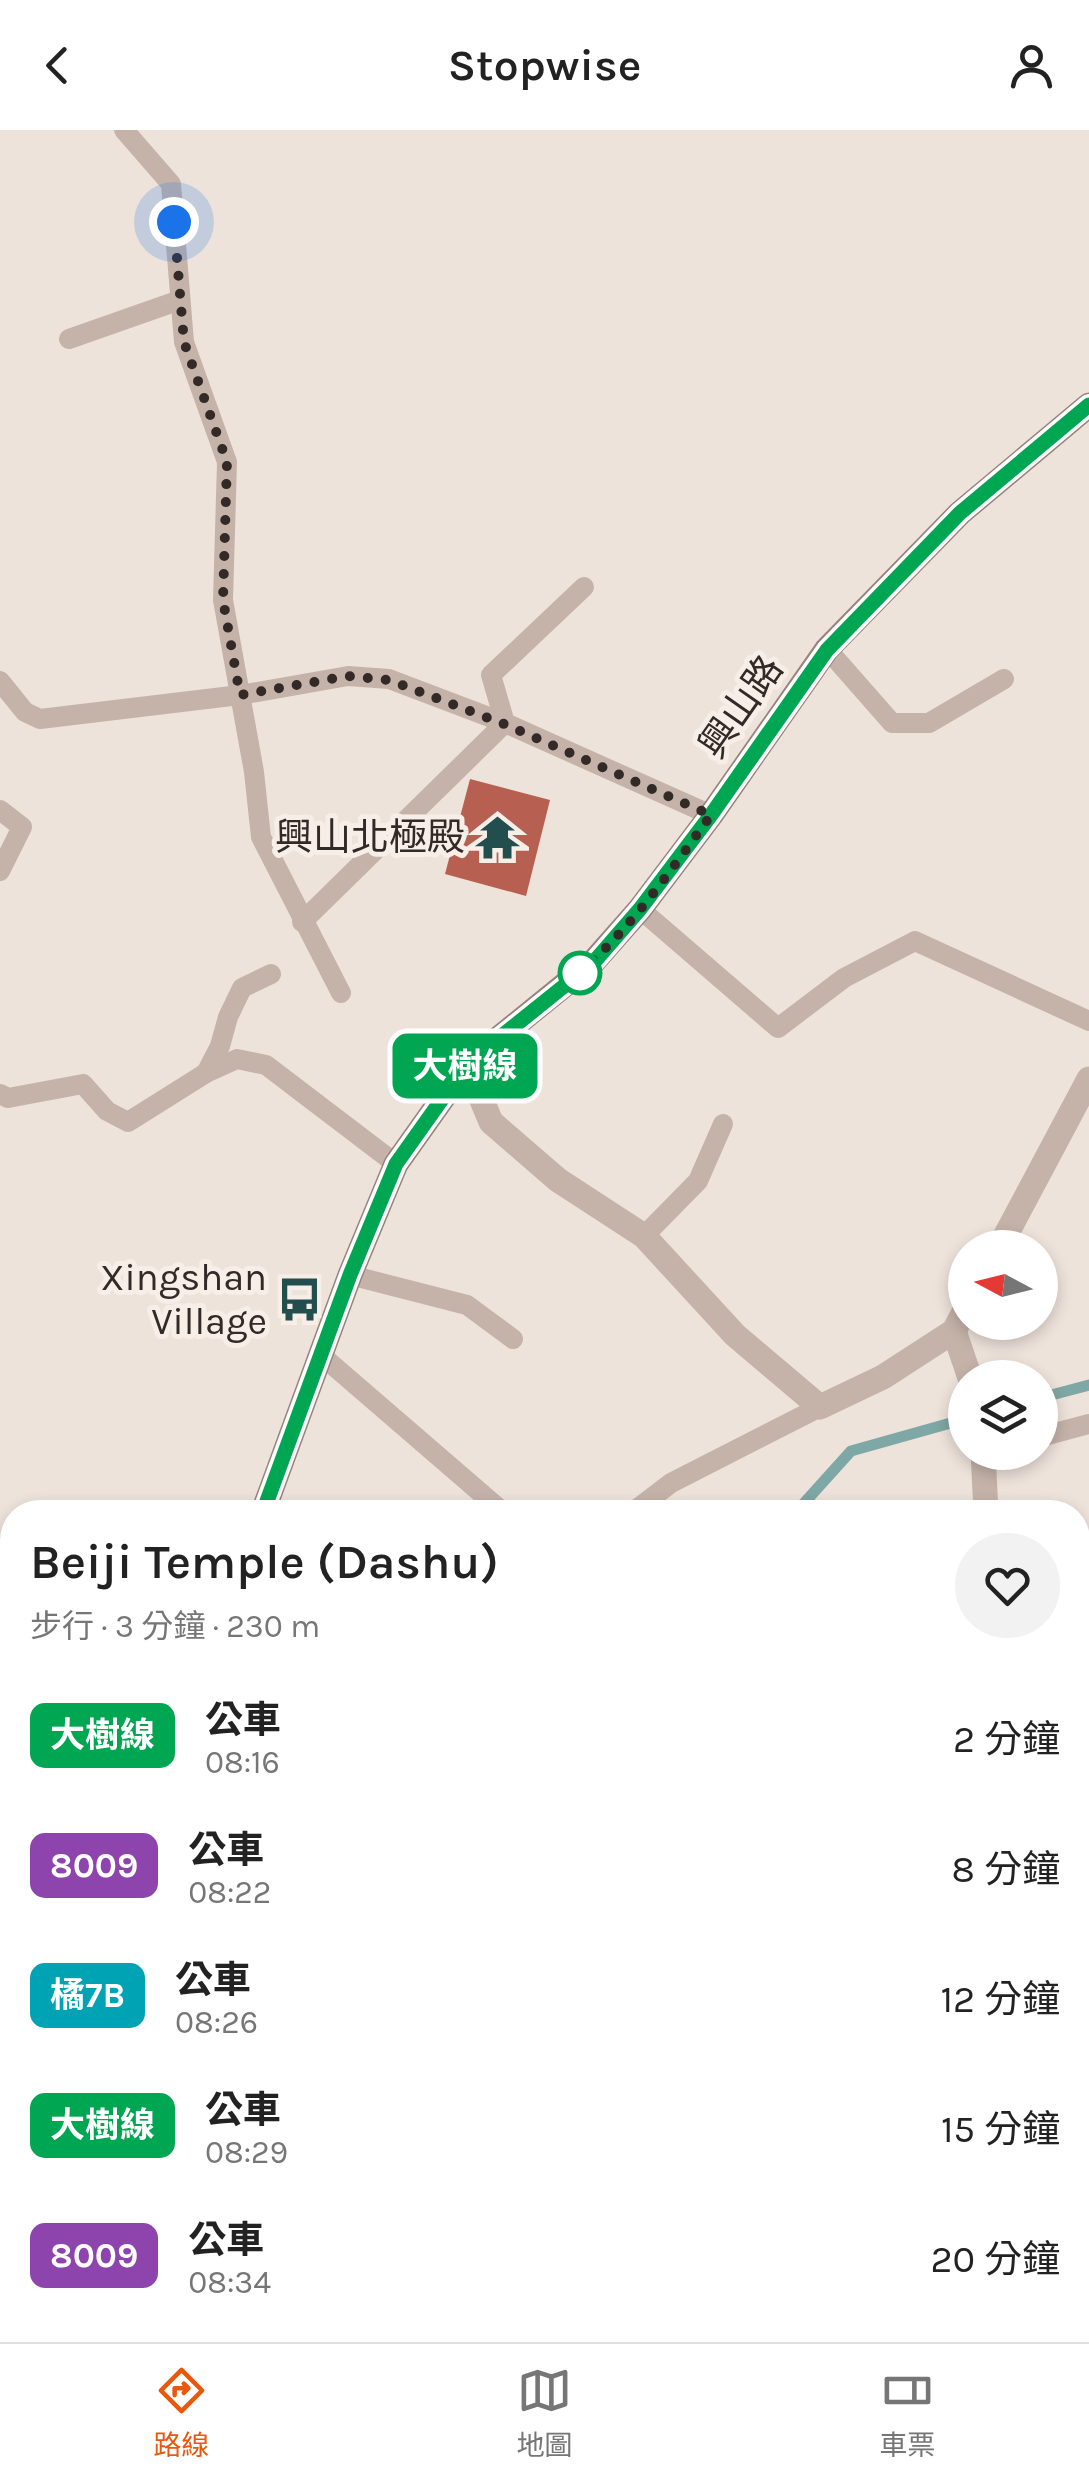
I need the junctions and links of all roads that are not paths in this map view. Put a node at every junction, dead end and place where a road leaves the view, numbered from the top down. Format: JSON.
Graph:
{"nodes":[{"id":1,"x":124,"y":130,"type":"edge"},
{"id":2,"x":180,"y":300,"type":"junction"},
{"id":3,"x":69,"y":339,"type":"dead end"},
{"id":4,"x":1089,"y":405,"type":"edge"},
{"id":5,"x":584,"y":587,"type":"dead end"},
{"id":6,"x":827,"y":650,"type":"junction"},
{"id":7,"x":1004,"y":679,"type":"dead end"},
{"id":8,"x":0,"y":680,"type":"edge"},
{"id":9,"x":240,"y":695,"type":"junction"},
{"id":10,"x":504,"y":724,"type":"junction"},
{"id":11,"x":0,"y":810,"type":"edge"},
{"id":12,"x":711,"y":815,"type":"junction"},
{"id":13,"x":0,"y":872,"type":"edge"},
{"id":14,"x":640,"y":909,"type":"junction"},
{"id":15,"x":302,"y":922,"type":"junction"},
{"id":16,"x":271,"y":974,"type":"dead end"},
{"id":17,"x":341,"y":993,"type":"dead end"},
{"id":18,"x":1089,"y":1020,"type":"edge"},
{"id":19,"x":467,"y":1064,"type":"junction"},
{"id":20,"x":206,"y":1073,"type":"junction"},
{"id":21,"x":1089,"y":1079,"type":"edge"},
{"id":22,"x":0,"y":1094,"type":"edge"},
{"id":23,"x":723,"y":1124,"type":"dead end"},
{"id":24,"x":396,"y":1164,"type":"junction"},
{"id":25,"x":1009,"y":1230,"type":"edge"},
{"id":26,"x":644,"y":1236,"type":"junction"},
{"id":27,"x":350,"y":1275,"type":"junction"},
{"id":28,"x":948,"y":1329,"type":"edge"},
{"id":29,"x":513,"y":1340,"type":"dead end"},
{"id":30,"x":321,"y":1356,"type":"junction"},
{"id":31,"x":820,"y":1407,"type":"junction"},
{"id":32,"x":1089,"y":1424,"type":"edge"},
{"id":33,"x":1058,"y":1432,"type":"edge"},
{"id":34,"x":984,"y":1470,"type":"edge"},
{"id":35,"x":267,"y":1500,"type":"edge"},
{"id":36,"x":489,"y":1500,"type":"edge"},
{"id":37,"x":649,"y":1500,"type":"edge"},
{"id":38,"x":985,"y":1500,"type":"edge"}],
"edges":[{"from":1,"to":2,"type":"lane"},
{"from":2,"to":3,"type":"lane"},
{"from":2,"to":9,"type":"lane"},
{"from":4,"to":6,"type":"main road","name":"興山路"},
{"from":5,"to":10,"type":"lane"},
{"from":6,"to":7,"type":"lane"},
{"from":6,"to":12,"type":"main road","name":"興山路"},
{"from":8,"to":9,"type":"lane"},
{"from":9,"to":10,"type":"lane"},
{"from":9,"to":15,"type":"lane"},
{"from":10,"to":12,"type":"lane"},
{"from":10,"to":15,"type":"lane"},
{"from":11,"to":13,"type":"lane"},
{"from":12,"to":14,"type":"main road","name":"興山路"},
{"from":14,"to":18,"type":"lane"},
{"from":14,"to":19,"type":"main road","name":"興山路"},
{"from":15,"to":17,"type":"lane"},
{"from":16,"to":20,"type":"lane"},
{"from":19,"to":24,"type":"main road","name":"興山路"},
{"from":19,"to":26,"type":"street"},
{"from":20,"to":22,"type":"lane"},
{"from":20,"to":24,"type":"lane"},
{"from":21,"to":25,"type":"street"},
{"from":23,"to":26,"type":"lane"},
{"from":24,"to":27,"type":"main road","name":"興山路"},
{"from":26,"to":31,"type":"street"},
{"from":27,"to":29,"type":"lane"},
{"from":27,"to":30,"type":"main road","name":"興山路"},
{"from":28,"to":31,"type":"street"},
{"from":30,"to":35,"type":"main road","name":"興山路"},
{"from":30,"to":36,"type":"lane"},
{"from":31,"to":37,"type":"lane"},
{"from":32,"to":33,"type":"lane"},
{"from":34,"to":38,"type":"street"}]}
